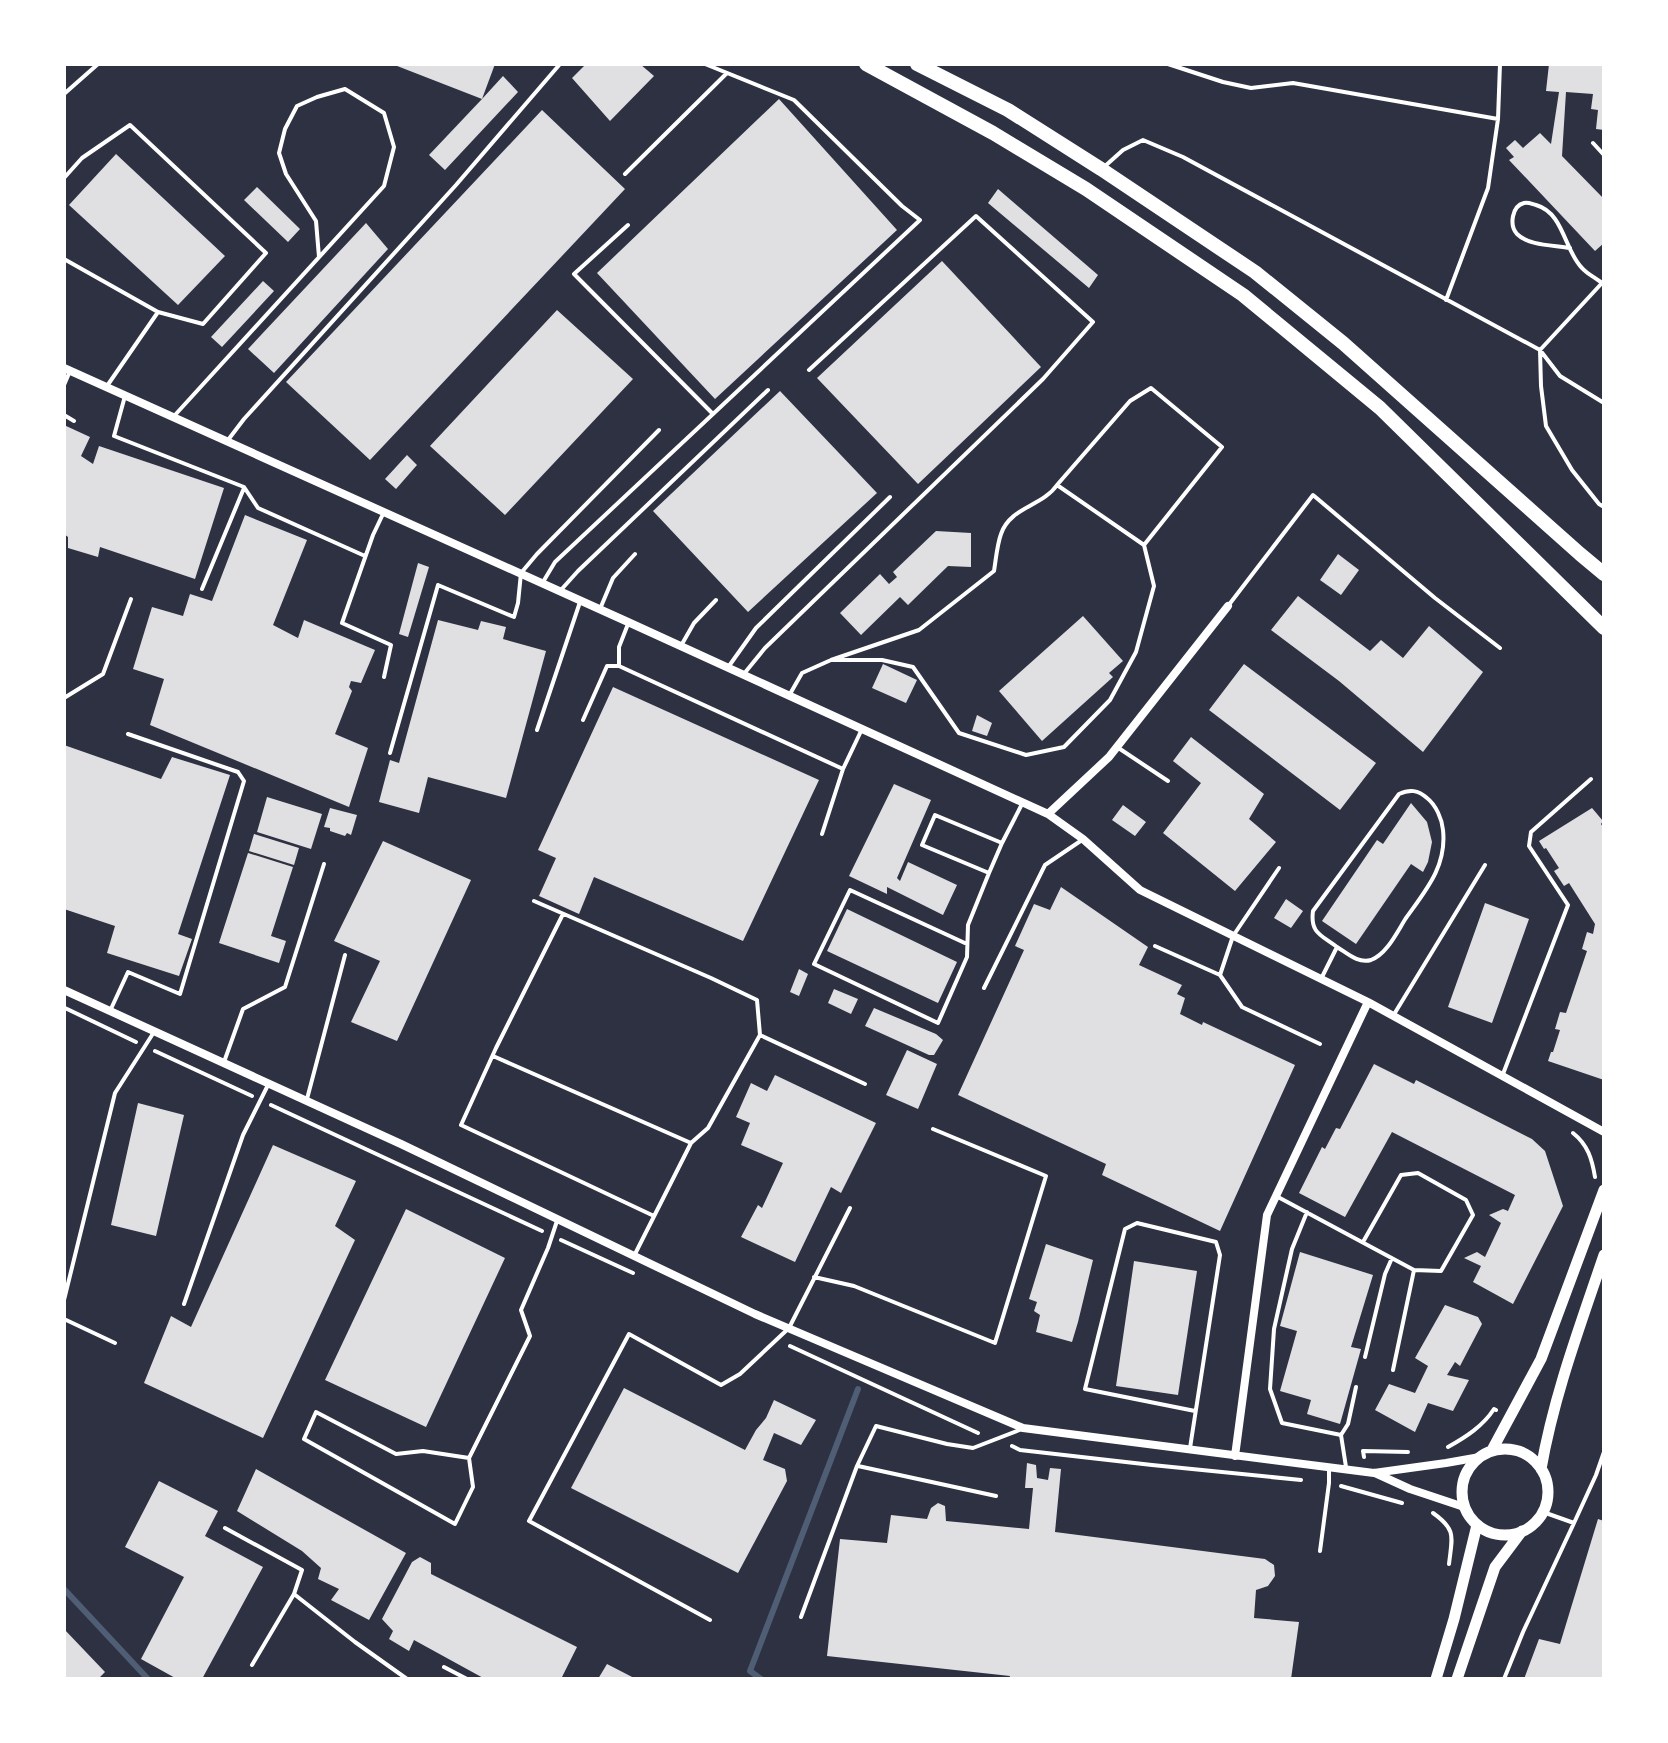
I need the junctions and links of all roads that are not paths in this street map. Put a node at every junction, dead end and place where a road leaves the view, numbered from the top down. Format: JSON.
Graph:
{"nodes":[{"id":1,"x":98,"y":64,"type":"edge"},
{"id":2,"x":560,"y":64,"type":"edge"},
{"id":3,"x":705,"y":64,"type":"edge"},
{"id":4,"x":866,"y":64,"type":"edge"},
{"id":5,"x":917,"y":64,"type":"edge"},
{"id":6,"x":1168,"y":64,"type":"edge"},
{"id":7,"x":1500,"y":64,"type":"edge"},
{"id":8,"x":726,"y":74,"type":"junction"},
{"id":9,"x":64,"y":94,"type":"edge"},
{"id":10,"x":1498,"y":119,"type":"junction"},
{"id":11,"x":1593,"y":143,"type":"dead end"},
{"id":12,"x":1604,"y":155,"type":"edge"},
{"id":13,"x":1101,"y":169,"type":"junction"},
{"id":14,"x":625,"y":174,"type":"dead end"},
{"id":15,"x":64,"y":178,"type":"edge"},
{"id":16,"x":628,"y":225,"type":"dead end"},
{"id":17,"x":1570,"y":248,"type":"junction"},
{"id":18,"x":319,"y":257,"type":"junction"},
{"id":19,"x":64,"y":259,"type":"edge"},
{"id":20,"x":1603,"y":283,"type":"edge"},
{"id":21,"x":1446,"y":300,"type":"junction"},
{"id":22,"x":158,"y":312,"type":"junction"},
{"id":23,"x":1540,"y":350,"type":"junction"},
{"id":24,"x":67,"y":370,"type":"edge"},
{"id":25,"x":809,"y":370,"type":"dead end"},
{"id":26,"x":64,"y":385,"type":"edge"},
{"id":27,"x":106,"y":387,"type":"junction"},
{"id":28,"x":768,"y":390,"type":"dead end"},
{"id":29,"x":125,"y":396,"type":"junction"},
{"id":30,"x":1604,"y":403,"type":"edge"},
{"id":31,"x":713,"y":414,"type":"junction"},
{"id":32,"x":64,"y":415,"type":"edge"},
{"id":33,"x":173,"y":417,"type":"junction"},
{"id":34,"x":74,"y":421,"type":"dead end"},
{"id":35,"x":659,"y":430,"type":"dead end"},
{"id":36,"x":228,"y":441,"type":"junction"},
{"id":37,"x":1057,"y":485,"type":"junction"},
{"id":38,"x":244,"y":487,"type":"junction"},
{"id":39,"x":890,"y":497,"type":"dead end"},
{"id":40,"x":1604,"y":507,"type":"edge"},
{"id":41,"x":384,"y":511,"type":"junction"},
{"id":42,"x":1144,"y":545,"type":"junction"},
{"id":43,"x":635,"y":554,"type":"dead end"},
{"id":44,"x":365,"y":556,"type":"junction"},
{"id":45,"x":521,"y":573,"type":"junction"},
{"id":46,"x":1604,"y":574,"type":"edge"},
{"id":47,"x":543,"y":583,"type":"junction"},
{"id":48,"x":202,"y":589,"type":"dead end"},
{"id":49,"x":560,"y":591,"type":"junction"},
{"id":50,"x":131,"y":599,"type":"dead end"},
{"id":51,"x":581,"y":600,"type":"junction"},
{"id":52,"x":716,"y":600,"type":"dead end"},
{"id":53,"x":1228,"y":606,"type":"joint"},
{"id":54,"x":600,"y":609,"type":"junction"},
{"id":55,"x":628,"y":622,"type":"junction"},
{"id":56,"x":1604,"y":628,"type":"edge"},
{"id":57,"x":681,"y":646,"type":"junction"},
{"id":58,"x":1500,"y":648,"type":"dead end"},
{"id":59,"x":831,"y":660,"type":"junction"},
{"id":60,"x":619,"y":666,"type":"junction"},
{"id":61,"x":727,"y":668,"type":"junction"},
{"id":62,"x":743,"y":675,"type":"junction"},
{"id":63,"x":384,"y":677,"type":"dead end"},
{"id":64,"x":789,"y":696,"type":"junction"},
{"id":65,"x":64,"y":698,"type":"edge"},
{"id":66,"x":583,"y":720,"type":"dead end"},
{"id":67,"x":862,"y":729,"type":"junction"},
{"id":68,"x":537,"y":730,"type":"dead end"},
{"id":69,"x":128,"y":734,"type":"dead end"},
{"id":70,"x":1117,"y":747,"type":"junction"},
{"id":71,"x":390,"y":753,"type":"dead end"},
{"id":72,"x":843,"y":769,"type":"junction"},
{"id":73,"x":1591,"y":779,"type":"dead end"},
{"id":74,"x":1168,"y":781,"type":"dead end"},
{"id":75,"x":1024,"y":802,"type":"junction"},
{"id":76,"x":1048,"y":814,"type":"junction"},
{"id":77,"x":822,"y":834,"type":"dead end"},
{"id":78,"x":1083,"y":839,"type":"junction"},
{"id":79,"x":1002,"y":843,"type":"junction"},
{"id":80,"x":324,"y":864,"type":"dead end"},
{"id":81,"x":1485,"y":865,"type":"dead end"},
{"id":82,"x":1279,"y":868,"type":"dead end"},
{"id":83,"x":989,"y":873,"type":"junction"},
{"id":84,"x":534,"y":901,"type":"dead end"},
{"id":85,"x":563,"y":914,"type":"junction"},
{"id":86,"x":1233,"y":936,"type":"junction"},
{"id":87,"x":967,"y":944,"type":"junction"},
{"id":88,"x":1155,"y":946,"type":"dead end"},
{"id":89,"x":1337,"y":947,"type":"junction"},
{"id":90,"x":345,"y":955,"type":"dead end"},
{"id":91,"x":1220,"y":975,"type":"junction"},
{"id":92,"x":1321,"y":979,"type":"junction"},
{"id":93,"x":984,"y":988,"type":"dead end"},
{"id":94,"x":64,"y":990,"type":"edge"},
{"id":95,"x":1368,"y":1002,"type":"junction"},
{"id":96,"x":110,"y":1011,"type":"junction"},
{"id":97,"x":1393,"y":1016,"type":"junction"},
{"id":98,"x":155,"y":1031,"type":"junction"},
{"id":99,"x":760,"y":1035,"type":"junction"},
{"id":100,"x":1320,"y":1044,"type":"dead end"},
{"id":101,"x":493,"y":1056,"type":"junction"},
{"id":102,"x":224,"y":1063,"type":"junction"},
{"id":103,"x":1502,"y":1076,"type":"junction"},
{"id":104,"x":269,"y":1083,"type":"junction"},
{"id":105,"x":865,"y":1084,"type":"dead end"},
{"id":106,"x":307,"y":1100,"type":"junction"},
{"id":107,"x":933,"y":1129,"type":"dead end"},
{"id":108,"x":1604,"y":1132,"type":"edge"},
{"id":109,"x":691,"y":1143,"type":"junction"},
{"id":110,"x":1604,"y":1190,"type":"edge"},
{"id":111,"x":1275,"y":1196,"type":"junction"},
{"id":112,"x":850,"y":1208,"type":"dead end"},
{"id":113,"x":1307,"y":1212,"type":"junction"},
{"id":114,"x":654,"y":1216,"type":"junction"},
{"id":115,"x":558,"y":1219,"type":"junction"},
{"id":116,"x":1363,"y":1242,"type":"junction"},
{"id":117,"x":1604,"y":1255,"type":"edge"},
{"id":118,"x":634,"y":1256,"type":"junction"},
{"id":119,"x":1392,"y":1258,"type":"junction"},
{"id":120,"x":1414,"y":1270,"type":"junction"},
{"id":121,"x":814,"y":1277,"type":"junction"},
{"id":122,"x":64,"y":1300,"type":"edge"},
{"id":123,"x":184,"y":1304,"type":"dead end"},
{"id":124,"x":64,"y":1319,"type":"edge"},
{"id":125,"x":789,"y":1328,"type":"junction"},
{"id":126,"x":115,"y":1343,"type":"dead end"},
{"id":127,"x":1365,"y":1357,"type":"dead end"},
{"id":128,"x":1393,"y":1370,"type":"dead end"},
{"id":129,"x":1356,"y":1387,"type":"dead end"},
{"id":130,"x":1195,"y":1411,"type":"junction"},
{"id":131,"x":1023,"y":1428,"type":"junction"},
{"id":132,"x":1341,"y":1435,"type":"junction"},
{"id":133,"x":1190,"y":1450,"type":"junction"},
{"id":134,"x":1492,"y":1450,"type":"junction"},
{"id":135,"x":1604,"y":1452,"type":"edge"},
{"id":136,"x":1235,"y":1456,"type":"junction"},
{"id":137,"x":1480,"y":1457,"type":"junction"},
{"id":138,"x":469,"y":1458,"type":"junction"},
{"id":139,"x":857,"y":1466,"type":"junction"},
{"id":140,"x":1329,"y":1468,"type":"junction"},
{"id":141,"x":1541,"y":1469,"type":"junction"},
{"id":142,"x":1347,"y":1470,"type":"junction"},
{"id":143,"x":1374,"y":1473,"type":"junction"},
{"id":144,"x":996,"y":1496,"type":"dead end"},
{"id":145,"x":1464,"y":1507,"type":"junction"},
{"id":146,"x":1543,"y":1512,"type":"junction"},
{"id":147,"x":1574,"y":1523,"type":"junction"},
{"id":148,"x":1477,"y":1525,"type":"junction"},
{"id":149,"x":225,"y":1528,"type":"dead end"},
{"id":150,"x":1522,"y":1531,"type":"junction"},
{"id":151,"x":1320,"y":1551,"type":"dead end"},
{"id":152,"x":294,"y":1594,"type":"junction"},
{"id":153,"x":801,"y":1617,"type":"dead end"},
{"id":154,"x":710,"y":1620,"type":"dead end"},
{"id":155,"x":252,"y":1665,"type":"dead end"},
{"id":156,"x":444,"y":1667,"type":"dead end"},
{"id":157,"x":407,"y":1679,"type":"edge"},
{"id":158,"x":467,"y":1679,"type":"edge"},
{"id":159,"x":1436,"y":1679,"type":"edge"},
{"id":160,"x":1457,"y":1679,"type":"edge"},
{"id":161,"x":1504,"y":1679,"type":"edge"}],
"edges":[{"from":1,"to":9,"type":"lane"},
{"from":2,"to":36,"type":"lane"},
{"from":3,"to":8,"type":"lane"},
{"from":4,"to":56,"type":"main road"},
{"from":5,"to":13,"type":"main road"},
{"from":6,"to":10,"type":"lane"},
{"from":7,"to":10,"type":"lane"},
{"from":8,"to":14,"type":"lane"},
{"from":8,"to":31,"type":"lane"},
{"from":10,"to":21,"type":"lane"},
{"from":11,"to":12,"type":"lane"},
{"from":13,"to":21,"type":"lane"},
{"from":13,"to":46,"type":"main road"},
{"from":15,"to":22,"type":"lane"},
{"from":16,"to":31,"type":"lane"},
{"from":17,"to":17,"type":"lane"},
{"from":17,"to":20,"type":"lane"},
{"from":18,"to":18,"type":"lane"},
{"from":18,"to":33,"type":"lane"},
{"from":19,"to":22,"type":"lane"},
{"from":20,"to":23,"type":"lane"},
{"from":21,"to":23,"type":"lane"},
{"from":22,"to":27,"type":"lane"},
{"from":23,"to":30,"type":"lane"},
{"from":23,"to":40,"type":"lane"},
{"from":24,"to":26,"type":"lane"},
{"from":24,"to":27,"type":"street"},
{"from":25,"to":62,"type":"lane"},
{"from":27,"to":29,"type":"street"},
{"from":28,"to":49,"type":"lane"},
{"from":29,"to":33,"type":"street"},
{"from":29,"to":38,"type":"lane"},
{"from":31,"to":47,"type":"lane"},
{"from":32,"to":34,"type":"lane"},
{"from":33,"to":36,"type":"street"},
{"from":35,"to":45,"type":"lane"},
{"from":36,"to":41,"type":"street"},
{"from":37,"to":42,"type":"lane"},
{"from":37,"to":42,"type":"lane"},
{"from":37,"to":59,"type":"lane"},
{"from":38,"to":44,"type":"lane"},
{"from":38,"to":48,"type":"lane"},
{"from":39,"to":61,"type":"lane"},
{"from":41,"to":44,"type":"lane"},
{"from":41,"to":45,"type":"street"},
{"from":42,"to":59,"type":"lane"},
{"from":43,"to":54,"type":"lane"},
{"from":44,"to":63,"type":"lane"},
{"from":45,"to":47,"type":"street"},
{"from":45,"to":71,"type":"lane"},
{"from":47,"to":49,"type":"street"},
{"from":49,"to":51,"type":"street"},
{"from":50,"to":65,"type":"lane"},
{"from":51,"to":54,"type":"street"},
{"from":51,"to":68,"type":"lane"},
{"from":52,"to":57,"type":"lane"},
{"from":53,"to":58,"type":"lane"},
{"from":53,"to":70,"type":"street"},
{"from":54,"to":55,"type":"street"},
{"from":55,"to":57,"type":"street"},
{"from":55,"to":60,"type":"lane"},
{"from":57,"to":61,"type":"street"},
{"from":59,"to":64,"type":"lane"},
{"from":60,"to":66,"type":"lane"},
{"from":60,"to":72,"type":"lane"},
{"from":61,"to":62,"type":"street"},
{"from":62,"to":64,"type":"street"},
{"from":64,"to":67,"type":"street"},
{"from":67,"to":72,"type":"lane"},
{"from":67,"to":75,"type":"street"},
{"from":69,"to":96,"type":"lane"},
{"from":70,"to":74,"type":"lane"},
{"from":70,"to":76,"type":"street"},
{"from":72,"to":77,"type":"lane"},
{"from":73,"to":103,"type":"lane"},
{"from":75,"to":76,"type":"street"},
{"from":75,"to":79,"type":"lane"},
{"from":76,"to":78,"type":"street"},
{"from":78,"to":86,"type":"street"},
{"from":78,"to":93,"type":"lane"},
{"from":79,"to":83,"type":"lane"},
{"from":79,"to":83,"type":"lane"},
{"from":80,"to":102,"type":"lane"},
{"from":81,"to":97,"type":"lane"},
{"from":82,"to":86,"type":"lane"},
{"from":83,"to":87,"type":"lane"},
{"from":84,"to":85,"type":"lane"},
{"from":85,"to":99,"type":"lane"},
{"from":85,"to":101,"type":"lane"},
{"from":86,"to":91,"type":"lane"},
{"from":86,"to":92,"type":"street"},
{"from":87,"to":87,"type":"lane"},
{"from":88,"to":91,"type":"lane"},
{"from":89,"to":89,"type":"lane"},
{"from":89,"to":92,"type":"lane"},
{"from":90,"to":106,"type":"lane"},
{"from":91,"to":100,"type":"lane"},
{"from":92,"to":95,"type":"street"},
{"from":94,"to":96,"type":"street"},
{"from":95,"to":97,"type":"street"},
{"from":95,"to":111,"type":"street"},
{"from":96,"to":98,"type":"street"},
{"from":97,"to":103,"type":"street"},
{"from":98,"to":102,"type":"street"},
{"from":98,"to":122,"type":"lane"},
{"from":99,"to":105,"type":"lane"},
{"from":99,"to":109,"type":"lane"},
{"from":101,"to":109,"type":"lane"},
{"from":101,"to":114,"type":"lane"},
{"from":102,"to":104,"type":"street"},
{"from":103,"to":108,"type":"street"},
{"from":104,"to":106,"type":"street"},
{"from":104,"to":123,"type":"lane"},
{"from":106,"to":115,"type":"street"},
{"from":107,"to":121,"type":"lane"},
{"from":109,"to":114,"type":"lane"},
{"from":110,"to":134,"type":"street"},
{"from":111,"to":113,"type":"lane"},
{"from":111,"to":136,"type":"street"},
{"from":112,"to":121,"type":"lane"},
{"from":113,"to":116,"type":"lane"},
{"from":113,"to":132,"type":"lane"},
{"from":114,"to":118,"type":"lane"},
{"from":115,"to":118,"type":"street"},
{"from":115,"to":138,"type":"lane"},
{"from":116,"to":119,"type":"lane"},
{"from":116,"to":120,"type":"lane"},
{"from":117,"to":141,"type":"street"},
{"from":118,"to":125,"type":"street"},
{"from":119,"to":120,"type":"lane"},
{"from":119,"to":127,"type":"lane"},
{"from":120,"to":128,"type":"lane"},
{"from":121,"to":125,"type":"lane"},
{"from":124,"to":126,"type":"lane"},
{"from":125,"to":131,"type":"street"},
{"from":125,"to":154,"type":"lane"},
{"from":129,"to":132,"type":"lane"},
{"from":130,"to":130,"type":"lane"},
{"from":130,"to":133,"type":"lane"},
{"from":131,"to":133,"type":"street"},
{"from":131,"to":139,"type":"lane"},
{"from":132,"to":142,"type":"lane"},
{"from":133,"to":136,"type":"street"},
{"from":134,"to":137,"type":"street"},
{"from":134,"to":141,"type":"street"},
{"from":135,"to":147,"type":"lane"},
{"from":136,"to":140,"type":"street"},
{"from":137,"to":143,"type":"street"},
{"from":137,"to":145,"type":"street"},
{"from":138,"to":138,"type":"lane"},
{"from":139,"to":144,"type":"lane"},
{"from":139,"to":153,"type":"lane"},
{"from":140,"to":142,"type":"street"},
{"from":140,"to":151,"type":"lane"},
{"from":141,"to":146,"type":"street"},
{"from":142,"to":143,"type":"street"},
{"from":143,"to":145,"type":"street"},
{"from":145,"to":148,"type":"street"},
{"from":146,"to":147,"type":"lane"},
{"from":146,"to":150,"type":"street"},
{"from":147,"to":161,"type":"lane"},
{"from":148,"to":150,"type":"street"},
{"from":148,"to":159,"type":"street"},
{"from":149,"to":152,"type":"lane"},
{"from":150,"to":160,"type":"street"},
{"from":152,"to":155,"type":"lane"},
{"from":152,"to":157,"type":"lane"},
{"from":156,"to":158,"type":"lane"}]}
